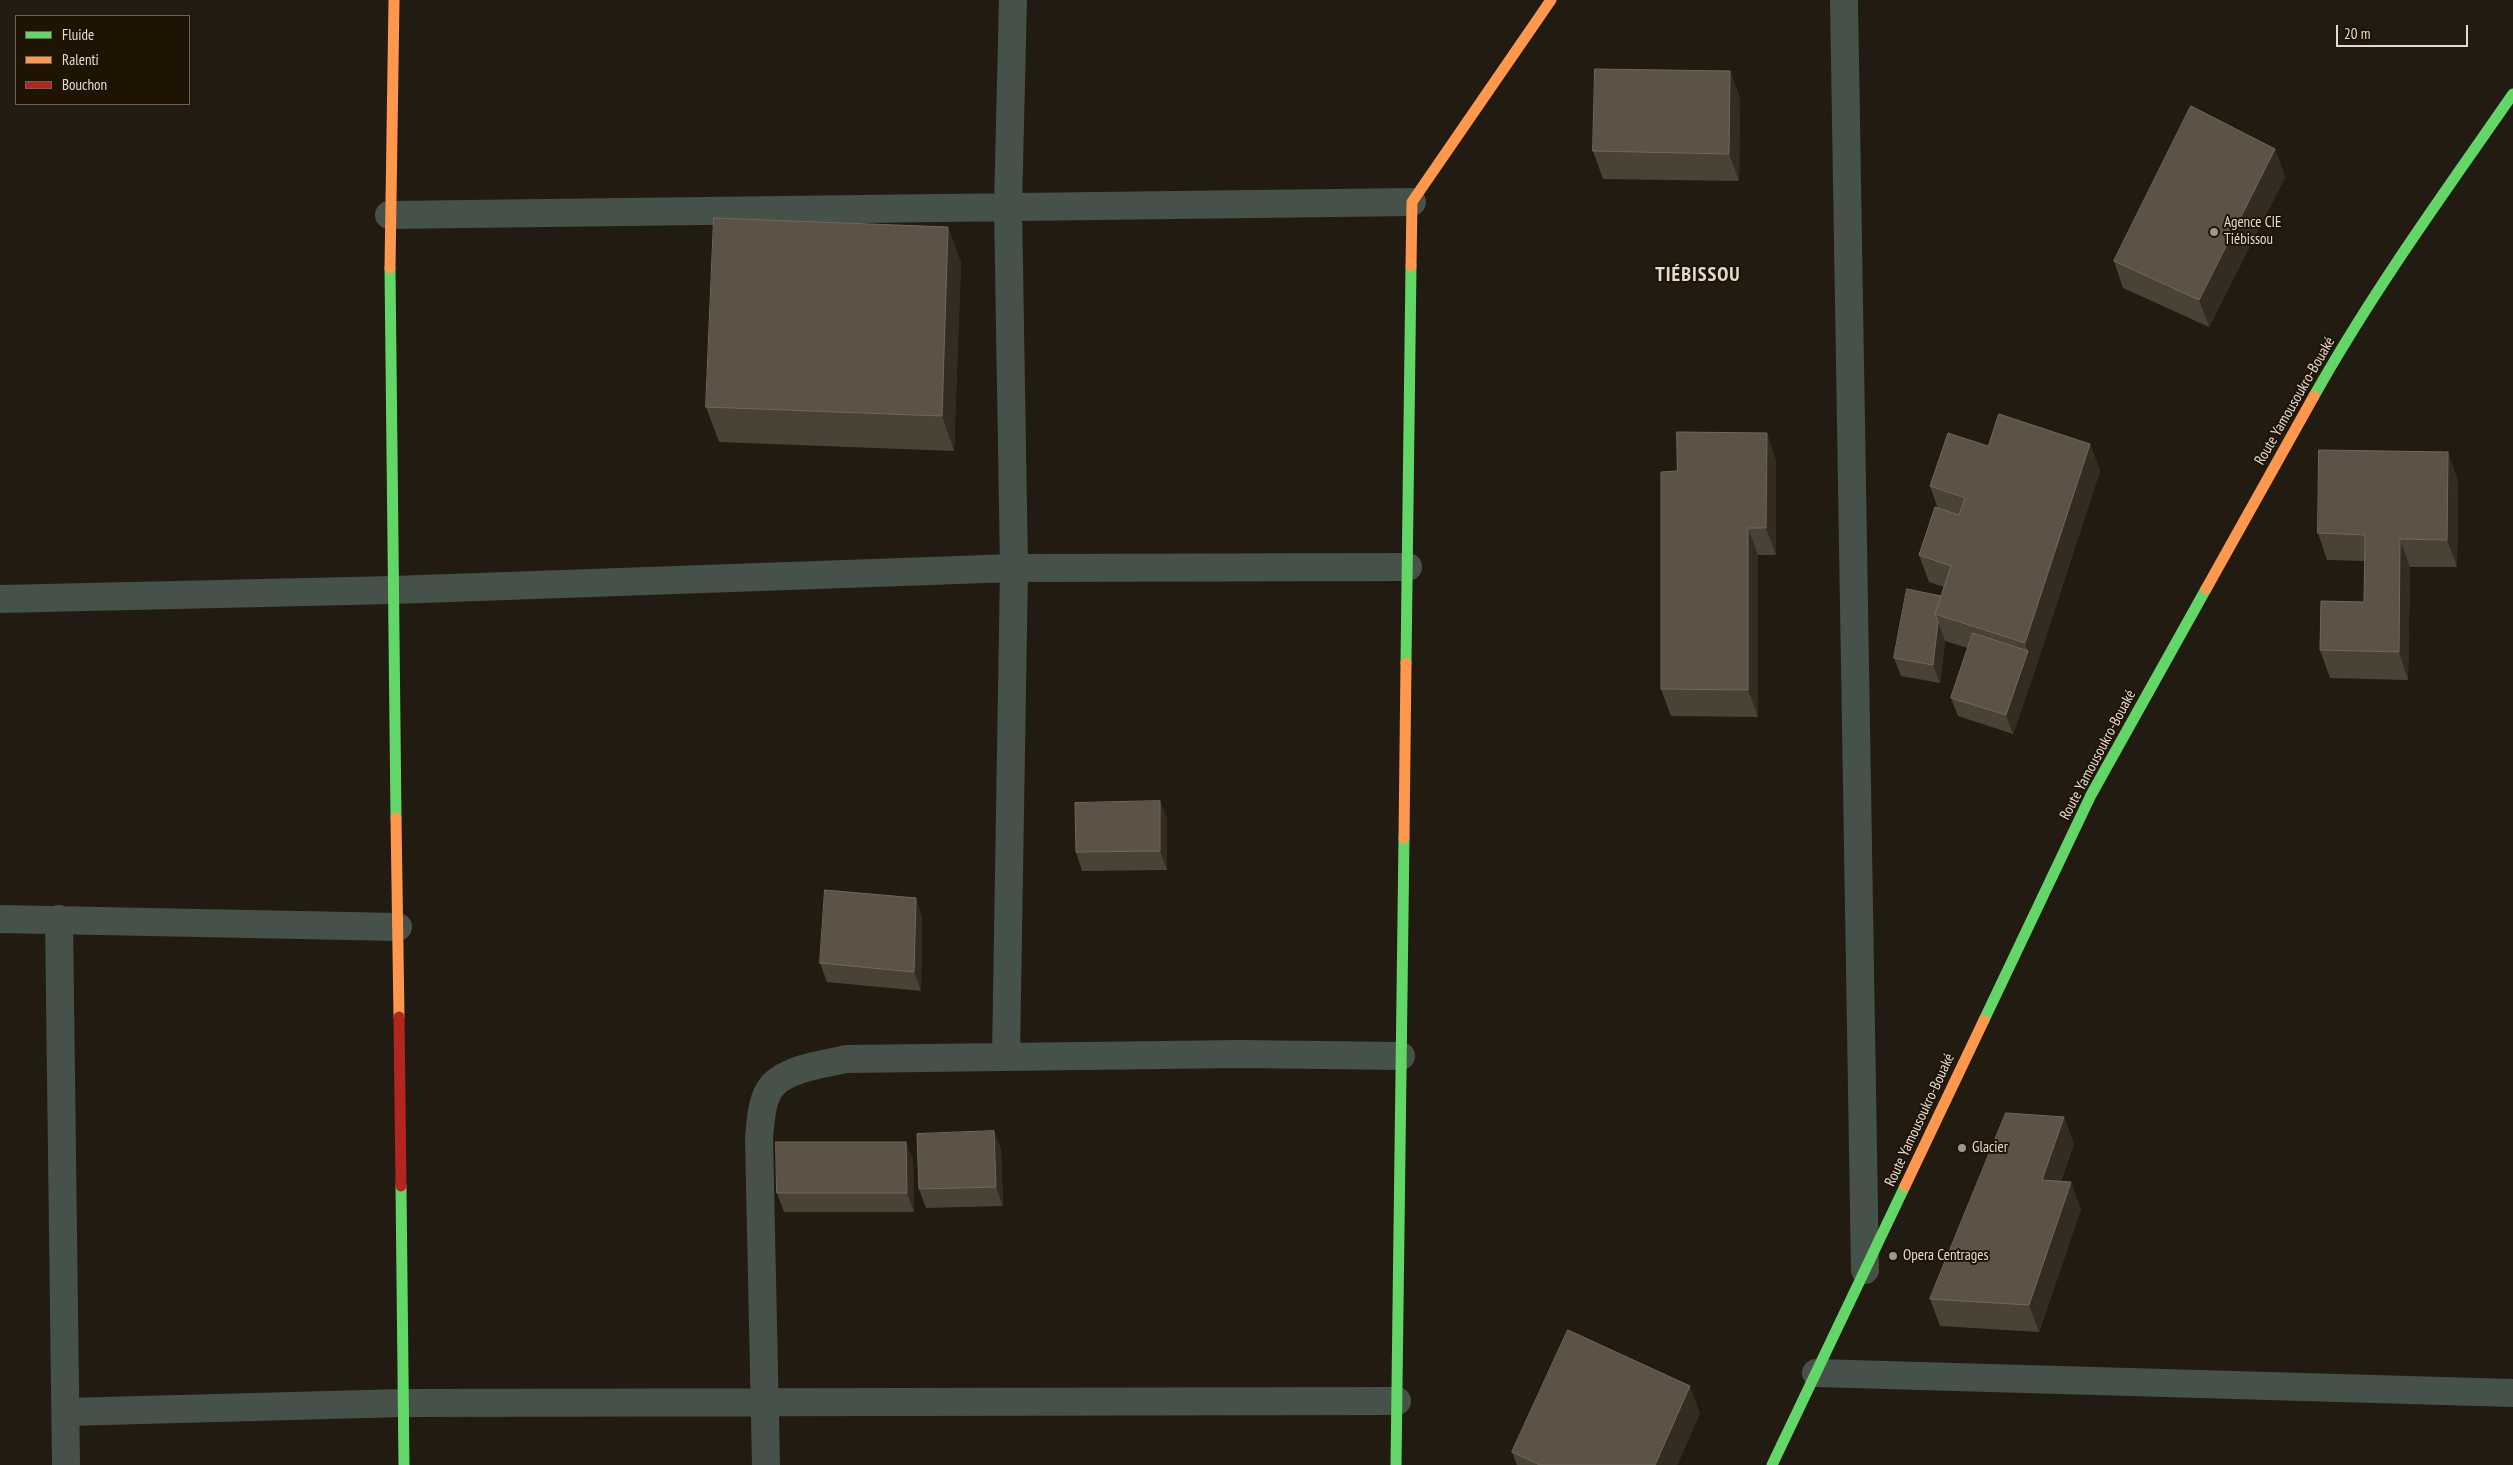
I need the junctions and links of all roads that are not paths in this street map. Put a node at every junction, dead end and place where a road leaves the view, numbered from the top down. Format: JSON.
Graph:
{"nodes":[{"id":1,"x":394,"y":0,"type":"edge"},
{"id":2,"x":1013,"y":0,"type":"edge"},
{"id":3,"x":1551,"y":0,"type":"edge"},
{"id":4,"x":1844,"y":0,"type":"edge"},
{"id":5,"x":2513,"y":94,"type":"edge"},
{"id":6,"x":2509,"y":104,"type":"edge"},
{"id":7,"x":1412,"y":202,"type":"junction"},
{"id":8,"x":1008,"y":206,"type":"junction"},
{"id":9,"x":389,"y":215,"type":"junction"},
{"id":10,"x":1408,"y":567,"type":"junction"},
{"id":11,"x":1014,"y":568,"type":"junction"},
{"id":12,"x":394,"y":590,"type":"junction"},
{"id":13,"x":0,"y":599,"type":"edge"},
{"id":14,"x":0,"y":919,"type":"edge"},
{"id":15,"x":59,"y":919,"type":"junction"},
{"id":16,"x":398,"y":927,"type":"junction"},
{"id":17,"x":1006,"y":1056,"type":"junction"},
{"id":18,"x":1401,"y":1056,"type":"junction"},
{"id":19,"x":1864,"y":1270,"type":"junction"},
{"id":20,"x":1816,"y":1372,"type":"junction"},
{"id":21,"x":2513,"y":1393,"type":"edge"},
{"id":22,"x":1397,"y":1401,"type":"junction"},
{"id":23,"x":404,"y":1403,"type":"junction"},
{"id":24,"x":766,"y":1404,"type":"junction"},
{"id":25,"x":67,"y":1412,"type":"junction"},
{"id":26,"x":66,"y":1465,"type":"edge"},
{"id":27,"x":404,"y":1465,"type":"edge"},
{"id":28,"x":766,"y":1465,"type":"edge"},
{"id":29,"x":1396,"y":1465,"type":"edge"},
{"id":30,"x":1772,"y":1465,"type":"edge"}],
"edges":[{"from":1,"to":9,"type":"street"},
{"from":2,"to":8,"type":"street"},
{"from":3,"to":7,"type":"street"},
{"from":4,"to":19,"type":"street"},
{"from":5,"to":6,"type":"street","name":"Route Yamousoukro-Bouaké"},
{"from":6,"to":19,"type":"street","name":"Route Yamousoukro-Bouaké"},
{"from":7,"to":8,"type":"street"},
{"from":7,"to":10,"type":"street"},
{"from":8,"to":9,"type":"street"},
{"from":8,"to":11,"type":"street"},
{"from":9,"to":12,"type":"street"},
{"from":10,"to":11,"type":"street"},
{"from":10,"to":18,"type":"street"},
{"from":11,"to":12,"type":"street"},
{"from":11,"to":17,"type":"street"},
{"from":12,"to":13,"type":"street"},
{"from":12,"to":16,"type":"street"},
{"from":14,"to":15,"type":"street"},
{"from":15,"to":16,"type":"street"},
{"from":15,"to":25,"type":"street"},
{"from":16,"to":23,"type":"street"},
{"from":17,"to":18,"type":"street"},
{"from":17,"to":24,"type":"street"},
{"from":18,"to":22,"type":"street"},
{"from":19,"to":20,"type":"street","name":"Route Yamousoukro-Bouaké"},
{"from":20,"to":21,"type":"street"},
{"from":20,"to":30,"type":"street","name":"Route Yamousoukro-Bouaké"},
{"from":22,"to":24,"type":"street"},
{"from":22,"to":29,"type":"street"},
{"from":23,"to":24,"type":"street"},
{"from":23,"to":25,"type":"street"},
{"from":23,"to":27,"type":"street"},
{"from":24,"to":28,"type":"street"},
{"from":25,"to":26,"type":"street"}]}
